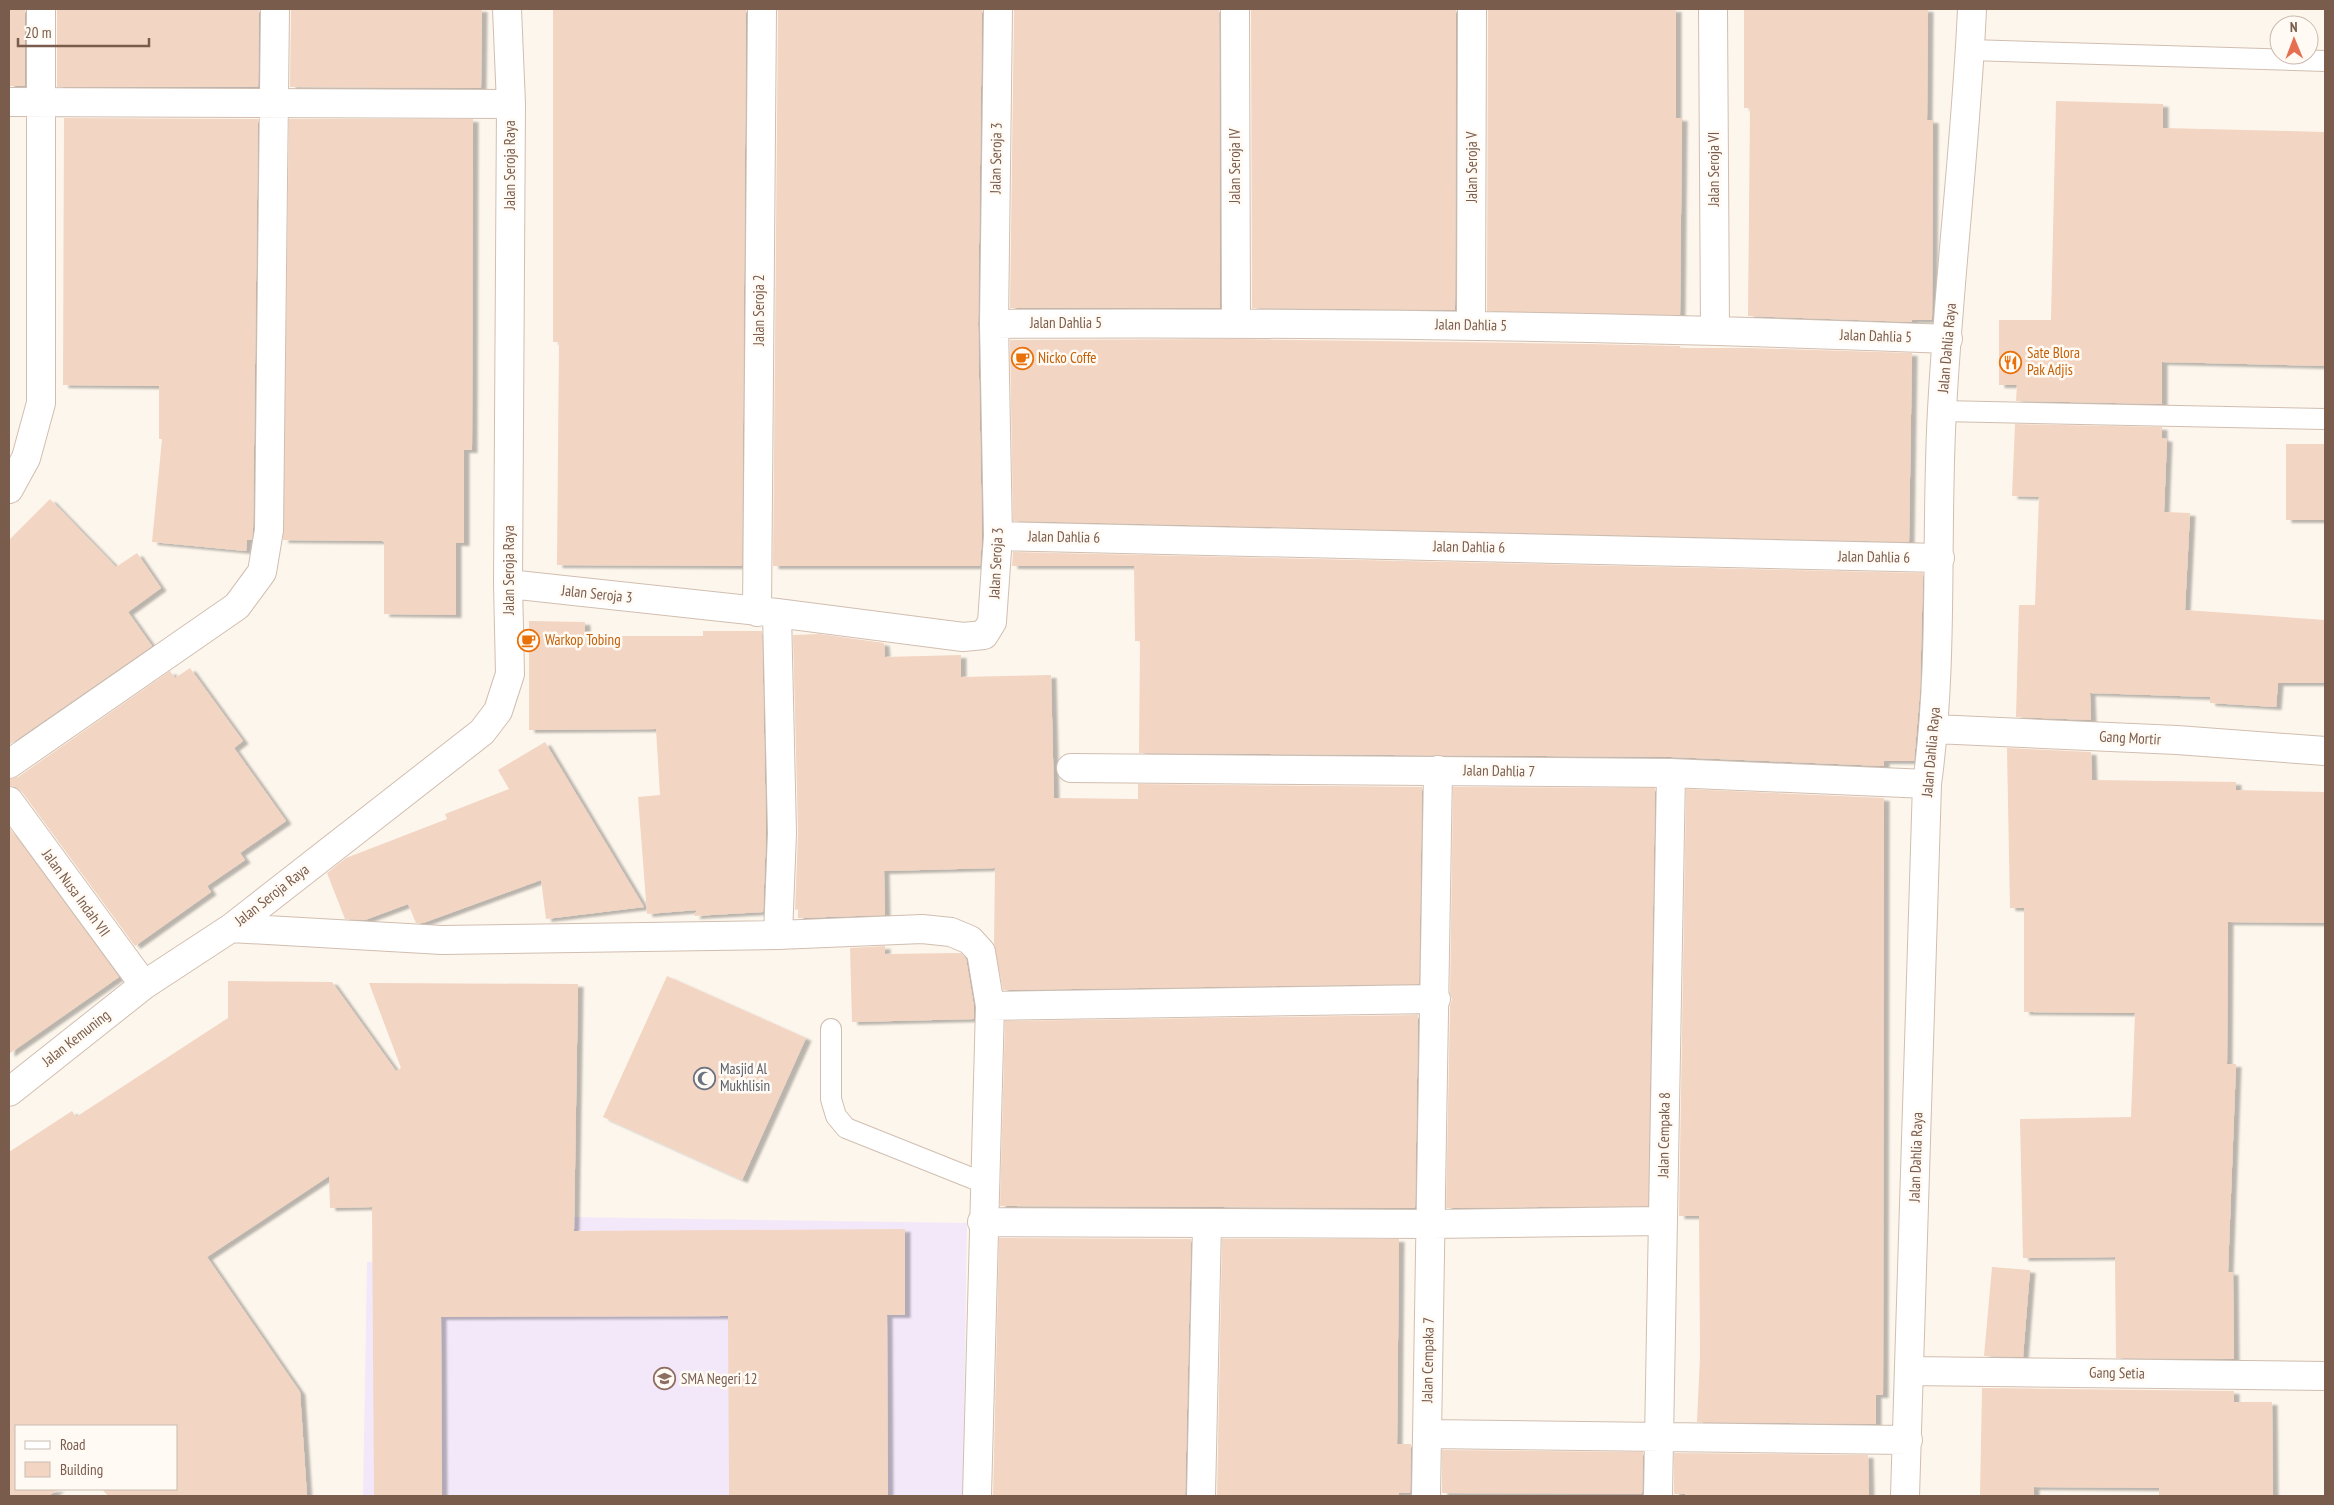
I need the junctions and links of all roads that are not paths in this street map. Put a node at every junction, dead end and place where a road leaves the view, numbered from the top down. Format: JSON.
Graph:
{"nodes":[{"id":1,"x":41,"y":9,"type":"edge"},
{"id":2,"x":275,"y":9,"type":"edge"},
{"id":3,"x":507,"y":9,"type":"edge"},
{"id":4,"x":762,"y":9,"type":"edge"},
{"id":5,"x":998,"y":9,"type":"edge"},
{"id":6,"x":1235,"y":9,"type":"edge"},
{"id":7,"x":1472,"y":9,"type":"edge"},
{"id":8,"x":1713,"y":9,"type":"edge"},
{"id":9,"x":1972,"y":9,"type":"edge"},
{"id":10,"x":1970,"y":50,"type":"junction"},
{"id":11,"x":2325,"y":61,"type":"edge"},
{"id":12,"x":9,"y":102,"type":"edge"},
{"id":13,"x":40,"y":103,"type":"junction"},
{"id":14,"x":274,"y":104,"type":"junction"},
{"id":15,"x":511,"y":104,"type":"junction"},
{"id":16,"x":1236,"y":322,"type":"junction"},
{"id":17,"x":994,"y":324,"type":"junction"},
{"id":18,"x":1471,"y":325,"type":"junction"},
{"id":19,"x":1715,"y":329,"type":"junction"},
{"id":20,"x":1948,"y":339,"type":"junction"},
{"id":21,"x":1942,"y":411,"type":"junction"},
{"id":22,"x":2325,"y":419,"type":"edge"},
{"id":23,"x":9,"y":489,"type":"edge"},
{"id":24,"x":998,"y":536,"type":"junction"},
{"id":25,"x":1940,"y":558,"type":"junction"},
{"id":26,"x":508,"y":584,"type":"junction"},
{"id":27,"x":767,"y":612,"type":"junction"},
{"id":28,"x":1934,"y":728,"type":"junction"},
{"id":29,"x":2325,"y":751,"type":"edge"},
{"id":30,"x":9,"y":764,"type":"edge"},
{"id":31,"x":1070,"y":768,"type":"dead end"},
{"id":32,"x":1438,"y":770,"type":"junction"},
{"id":33,"x":1671,"y":773,"type":"junction"},
{"id":34,"x":1927,"y":784,"type":"junction"},
{"id":35,"x":9,"y":801,"type":"edge"},
{"id":36,"x":230,"y":928,"type":"junction"},
{"id":37,"x":778,"y":935,"type":"junction"},
{"id":38,"x":144,"y":985,"type":"junction"},
{"id":39,"x":1436,"y":999,"type":"junction"},
{"id":40,"x":990,"y":1006,"type":"junction"},
{"id":41,"x":831,"y":1029,"type":"dead end"},
{"id":42,"x":9,"y":1092,"type":"edge"},
{"id":43,"x":984,"y":1183,"type":"junction"},
{"id":44,"x":1662,"y":1221,"type":"junction"},
{"id":45,"x":982,"y":1222,"type":"junction"},
{"id":46,"x":1207,"y":1224,"type":"junction"},
{"id":47,"x":1431,"y":1224,"type":"junction"},
{"id":48,"x":1909,"y":1371,"type":"junction"},
{"id":49,"x":2325,"y":1376,"type":"edge"},
{"id":50,"x":1427,"y":1434,"type":"junction"},
{"id":51,"x":1659,"y":1438,"type":"junction"},
{"id":52,"x":1908,"y":1440,"type":"junction"},
{"id":53,"x":977,"y":1496,"type":"edge"},
{"id":54,"x":1201,"y":1496,"type":"edge"},
{"id":55,"x":1426,"y":1496,"type":"edge"},
{"id":56,"x":1658,"y":1496,"type":"edge"},
{"id":57,"x":1905,"y":1496,"type":"edge"}],
"edges":[{"from":1,"to":13,"type":"street"},
{"from":2,"to":14,"type":"street"},
{"from":3,"to":15,"type":"street","name":"Jalan Seroja Raya"},
{"from":4,"to":27,"type":"street","name":"Jalan Seroja 2"},
{"from":5,"to":17,"type":"street","name":"Jalan Seroja 3"},
{"from":6,"to":16,"type":"street","name":"Jalan Seroja IV"},
{"from":7,"to":18,"type":"street","name":"Jalan Seroja V"},
{"from":8,"to":19,"type":"street","name":"Jalan Seroja VI"},
{"from":9,"to":10,"type":"street","name":"Jalan Dahlia Raya"},
{"from":10,"to":11,"type":"lane"},
{"from":10,"to":20,"type":"street","name":"Jalan Dahlia Raya"},
{"from":12,"to":13,"type":"street"},
{"from":13,"to":14,"type":"street"},
{"from":13,"to":23,"type":"street"},
{"from":14,"to":15,"type":"street"},
{"from":14,"to":30,"type":"street"},
{"from":15,"to":26,"type":"street","name":"Jalan Seroja Raya"},
{"from":16,"to":17,"type":"street","name":"Jalan Dahlia 5"},
{"from":16,"to":18,"type":"street","name":"Jalan Dahlia 5"},
{"from":17,"to":24,"type":"street","name":"Jalan Seroja 3"},
{"from":18,"to":19,"type":"street","name":"Jalan Dahlia 5"},
{"from":19,"to":20,"type":"street","name":"Jalan Dahlia 5"},
{"from":20,"to":21,"type":"street","name":"Jalan Dahlia Raya"},
{"from":21,"to":22,"type":"lane"},
{"from":21,"to":25,"type":"street","name":"Jalan Dahlia Raya"},
{"from":24,"to":25,"type":"street","name":"Jalan Dahlia 6"},
{"from":24,"to":27,"type":"street","name":"Jalan Seroja 3"},
{"from":25,"to":28,"type":"street","name":"Jalan Dahlia Raya"},
{"from":26,"to":27,"type":"street","name":"Jalan Seroja 3"},
{"from":26,"to":36,"type":"street","name":"Jalan Seroja Raya"},
{"from":27,"to":37,"type":"street","name":"Jalan Seroja 2"},
{"from":28,"to":29,"type":"street","name":"Gang Mortir"},
{"from":28,"to":34,"type":"street","name":"Jalan Dahlia Raya"},
{"from":31,"to":32,"type":"street","name":"Jalan Dahlia 7"},
{"from":32,"to":33,"type":"street","name":"Jalan Dahlia 7"},
{"from":32,"to":39,"type":"street","name":"Jalan Cempaka 7"},
{"from":33,"to":34,"type":"street","name":"Jalan Dahlia 7"},
{"from":33,"to":44,"type":"street","name":"Jalan Cempaka 8"},
{"from":34,"to":48,"type":"street","name":"Jalan Dahlia Raya"},
{"from":35,"to":38,"type":"street","name":"Jalan Nusa Indah VII"},
{"from":36,"to":37,"type":"street"},
{"from":36,"to":38,"type":"street","name":"Jalan Seroja Raya"},
{"from":37,"to":40,"type":"street"},
{"from":38,"to":42,"type":"street","name":"Jalan Kemuning"},
{"from":39,"to":40,"type":"street"},
{"from":39,"to":47,"type":"street","name":"Jalan Cempaka 7"},
{"from":40,"to":43,"type":"street"},
{"from":41,"to":43,"type":"lane"},
{"from":43,"to":45,"type":"street"},
{"from":44,"to":47,"type":"street"},
{"from":44,"to":51,"type":"street","name":"Jalan Cempaka 8"},
{"from":45,"to":46,"type":"street"},
{"from":45,"to":53,"type":"street"},
{"from":46,"to":47,"type":"street"},
{"from":46,"to":54,"type":"street"},
{"from":47,"to":50,"type":"street","name":"Jalan Cempaka 7"},
{"from":48,"to":49,"type":"street","name":"Gang Setia"},
{"from":48,"to":52,"type":"street","name":"Jalan Dahlia Raya"},
{"from":50,"to":51,"type":"street"},
{"from":50,"to":55,"type":"street","name":"Jalan Cempaka 7"},
{"from":51,"to":52,"type":"street"},
{"from":51,"to":56,"type":"street","name":"Jalan Cempaka 8"},
{"from":52,"to":57,"type":"street","name":"Jalan Dahlia Raya"}]}
